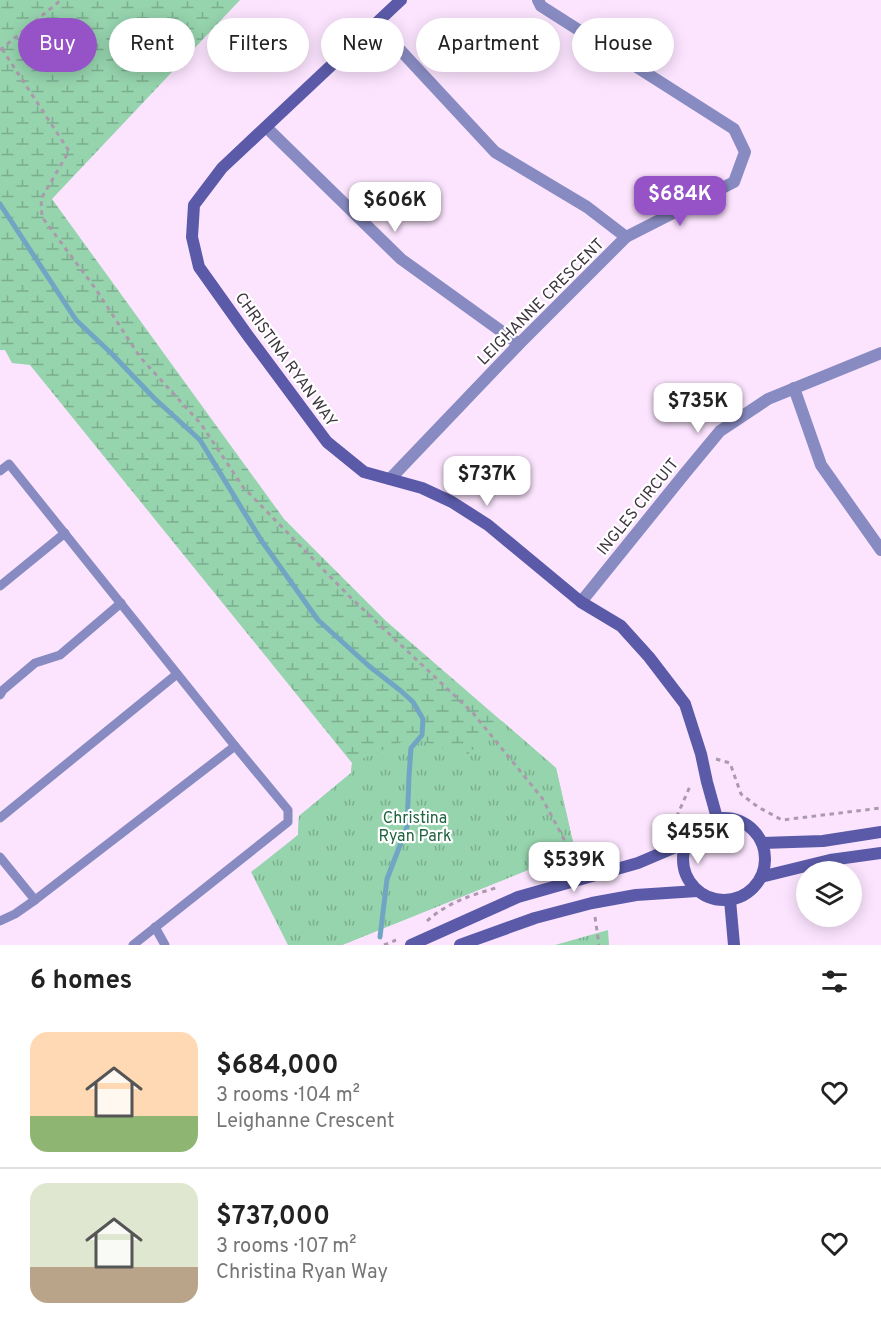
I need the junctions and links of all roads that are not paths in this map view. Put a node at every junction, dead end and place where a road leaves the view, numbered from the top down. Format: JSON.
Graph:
{"nodes":[{"id":1,"x":401,"y":0,"type":"edge"},
{"id":2,"x":538,"y":0,"type":"edge"},
{"id":3,"x":382,"y":18,"type":"edge"},
{"id":4,"x":404,"y":54,"type":"edge"},
{"id":5,"x":325,"y":72,"type":"edge"},
{"id":6,"x":266,"y":127,"type":"junction"},
{"id":7,"x":626,"y":237,"type":"junction"},
{"id":8,"x":519,"y":344,"type":"junction"},
{"id":9,"x":881,"y":352,"type":"edge"},
{"id":10,"x":794,"y":388,"type":"junction"},
{"id":11,"x":0,"y":471,"type":"edge"},
{"id":12,"x":390,"y":479,"type":"junction"},
{"id":13,"x":65,"y":533,"type":"junction"},
{"id":14,"x":881,"y":550,"type":"edge"},
{"id":15,"x":0,"y":586,"type":"edge"},
{"id":16,"x":581,"y":602,"type":"junction"},
{"id":17,"x":121,"y":603,"type":"junction"},
{"id":18,"x":177,"y":674,"type":"junction"},
{"id":19,"x":0,"y":695,"type":"edge"},
{"id":20,"x":235,"y":746,"type":"junction"},
{"id":21,"x":0,"y":818,"type":"edge"},
{"id":22,"x":717,"y":818,"type":"junction"},
{"id":23,"x":881,"y":832,"type":"edge"},
{"id":24,"x":685,"y":843,"type":"junction"},
{"id":25,"x":762,"y":843,"type":"junction"},
{"id":26,"x":881,"y":853,"type":"edge"},
{"id":27,"x":0,"y":857,"type":"edge"},
{"id":28,"x":761,"y":877,"type":"junction"},
{"id":29,"x":697,"y":891,"type":"junction"},
{"id":30,"x":34,"y":900,"type":"junction"},
{"id":31,"x":730,"y":900,"type":"junction"},
{"id":32,"x":0,"y":921,"type":"edge"},
{"id":33,"x":155,"y":927,"type":"junction"},
{"id":34,"x":133,"y":945,"type":"edge"},
{"id":35,"x":165,"y":945,"type":"edge"},
{"id":36,"x":411,"y":945,"type":"edge"},
{"id":37,"x":460,"y":945,"type":"edge"},
{"id":38,"x":734,"y":945,"type":"edge"}],
"edges":[{"from":1,"to":3,"type":"street","name":"CHRISTINA RYAN WAY"},
{"from":2,"to":7,"type":"street","name":"LEIGHANNE CRESCENT"},
{"from":4,"to":7,"type":"street"},
{"from":5,"to":6,"type":"street","name":"CHRISTINA RYAN WAY"},
{"from":6,"to":8,"type":"street"},
{"from":6,"to":12,"type":"street","name":"CHRISTINA RYAN WAY"},
{"from":7,"to":8,"type":"street","name":"LEIGHANNE CRESCENT"},
{"from":8,"to":12,"type":"street","name":"LEIGHANNE CRESCENT"},
{"from":9,"to":10,"type":"street","name":"INGLES CIRCUIT"},
{"from":10,"to":14,"type":"street"},
{"from":10,"to":16,"type":"street","name":"INGLES CIRCUIT"},
{"from":11,"to":13,"type":"lane"},
{"from":12,"to":16,"type":"street","name":"CHRISTINA RYAN WAY"},
{"from":13,"to":15,"type":"lane"},
{"from":13,"to":17,"type":"lane"},
{"from":16,"to":22,"type":"street","name":"CHRISTINA RYAN WAY"},
{"from":17,"to":18,"type":"lane"},
{"from":17,"to":19,"type":"lane"},
{"from":18,"to":20,"type":"lane"},
{"from":18,"to":21,"type":"lane"},
{"from":20,"to":30,"type":"lane"},
{"from":20,"to":33,"type":"lane"},
{"from":22,"to":24,"type":"street"},
{"from":22,"to":25,"type":"street"},
{"from":23,"to":25,"type":"street"},
{"from":24,"to":29,"type":"street"},
{"from":24,"to":36,"type":"street"},
{"from":25,"to":28,"type":"street"},
{"from":26,"to":28,"type":"street"},
{"from":27,"to":30,"type":"lane"},
{"from":28,"to":31,"type":"street"},
{"from":29,"to":31,"type":"street"},
{"from":29,"to":37,"type":"street"},
{"from":30,"to":32,"type":"lane"},
{"from":31,"to":38,"type":"street"},
{"from":33,"to":34,"type":"lane"},
{"from":33,"to":35,"type":"lane"}]}
